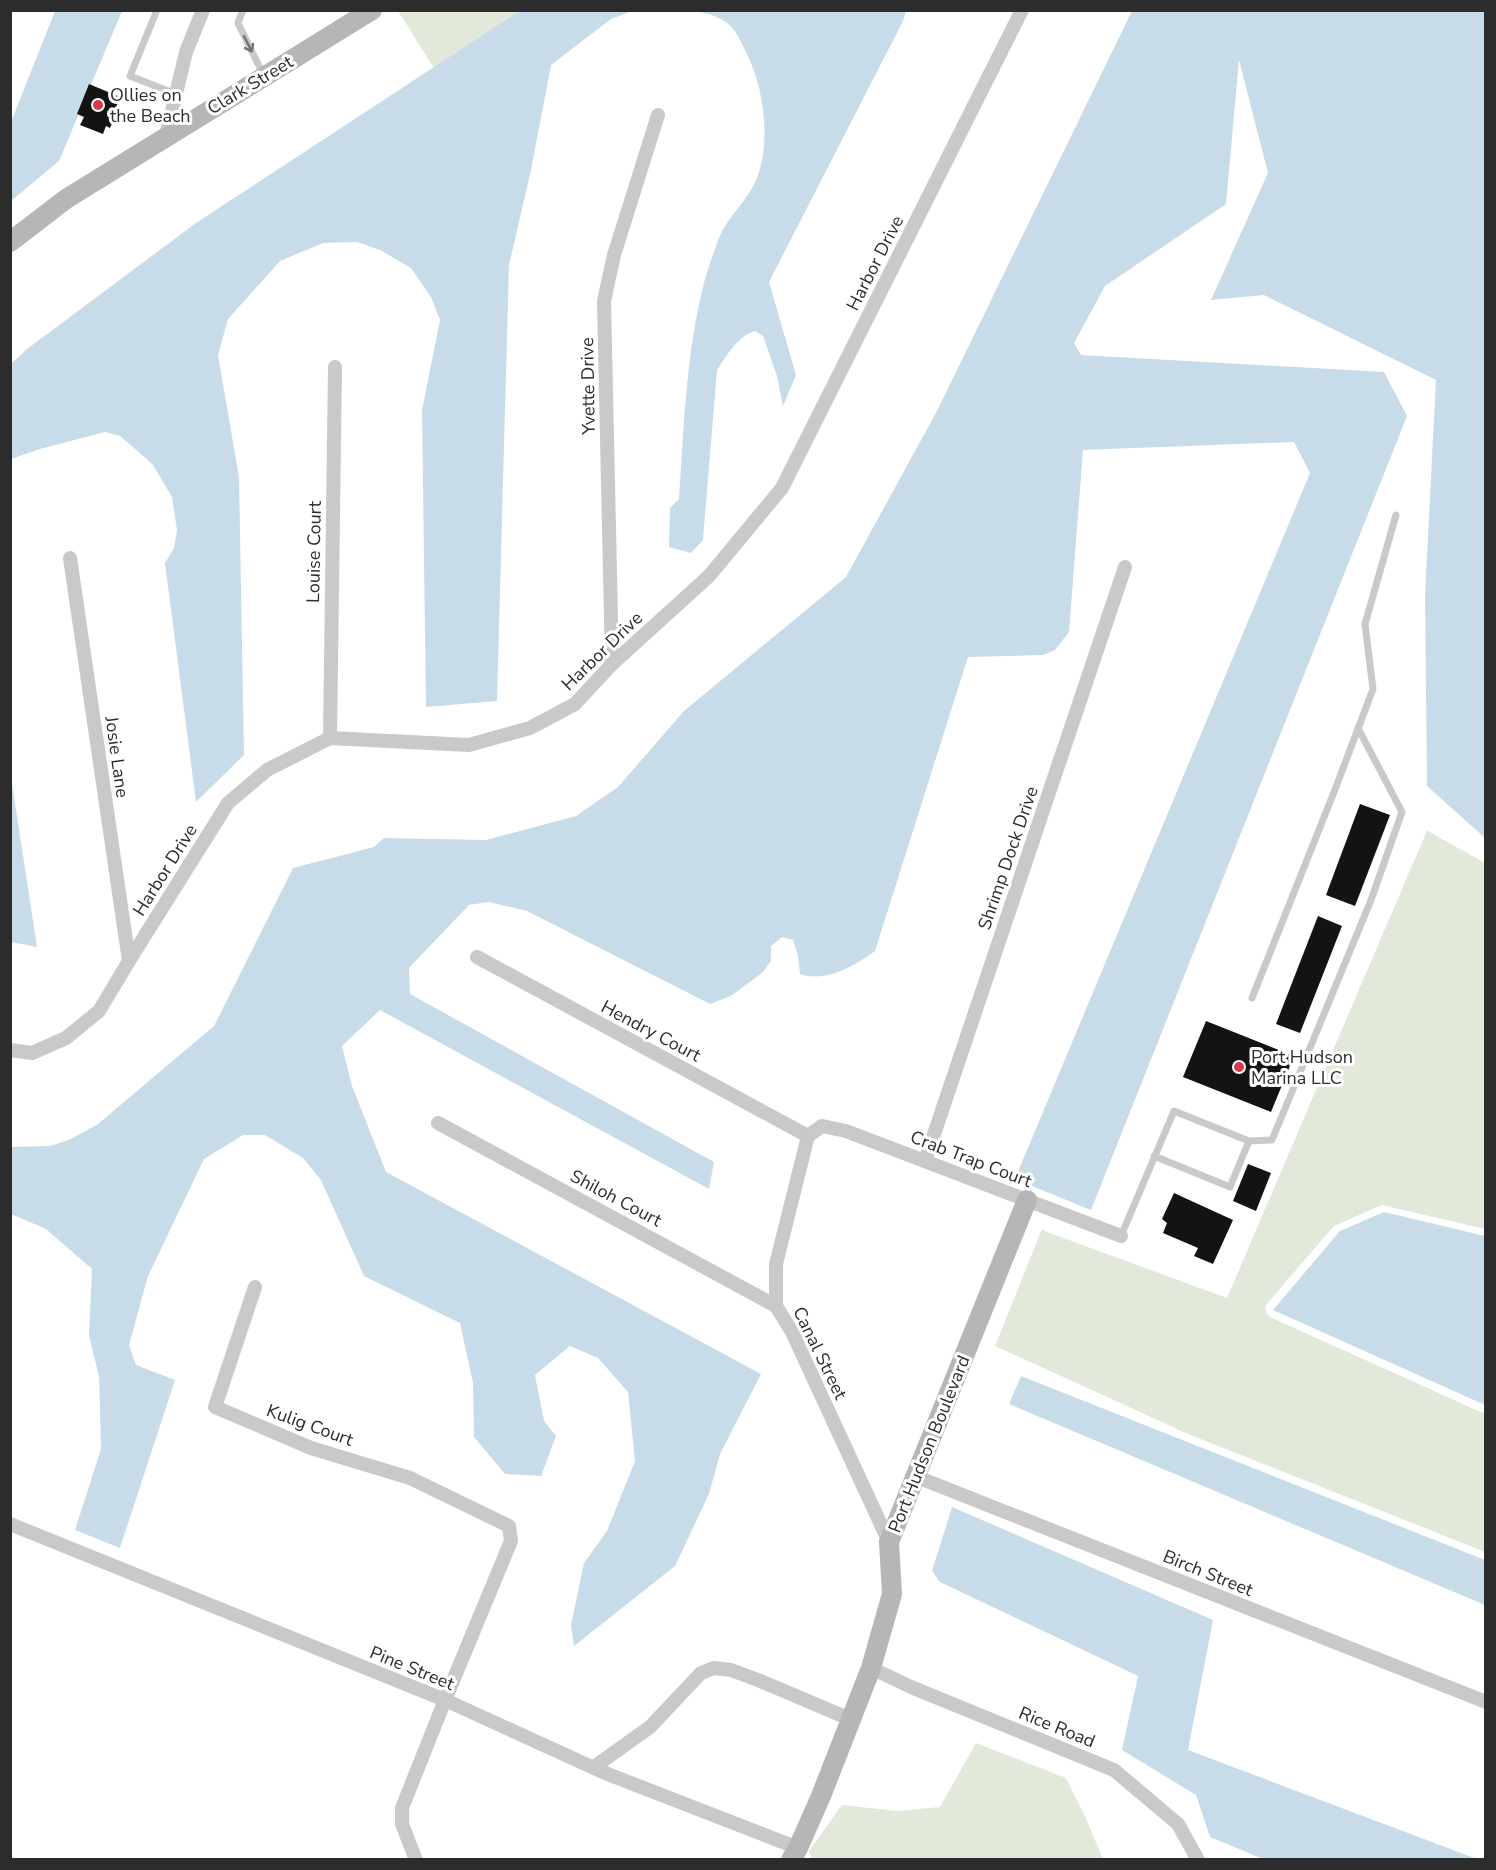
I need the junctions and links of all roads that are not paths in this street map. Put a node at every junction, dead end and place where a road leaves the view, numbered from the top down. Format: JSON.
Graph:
{"nodes":[{"id":1,"x":157,"y":10,"type":"edge"},
{"id":2,"x":203,"y":10,"type":"edge"},
{"id":3,"x":243,"y":10,"type":"edge"},
{"id":4,"x":372,"y":10,"type":"edge"},
{"id":5,"x":1022,"y":10,"type":"edge"},
{"id":6,"x":264,"y":76,"type":"junction"},
{"id":7,"x":176,"y":94,"type":"junction"},
{"id":8,"x":658,"y":115,"type":"dead end"},
{"id":9,"x":166,"y":136,"type":"junction"},
{"id":10,"x":10,"y":242,"type":"edge"},
{"id":11,"x":335,"y":367,"type":"dead end"},
{"id":12,"x":1396,"y":515,"type":"dead end"},
{"id":13,"x":70,"y":558,"type":"dead end"},
{"id":14,"x":1125,"y":567,"type":"dead end"},
{"id":15,"x":612,"y":664,"type":"junction"},
{"id":16,"x":1359,"y":728,"type":"junction"},
{"id":17,"x":330,"y":738,"type":"junction"},
{"id":18,"x":477,"y":957,"type":"dead end"},
{"id":19,"x":129,"y":961,"type":"junction"},
{"id":20,"x":1252,"y":998,"type":"dead end"},
{"id":21,"x":10,"y":1050,"type":"edge"},
{"id":22,"x":438,"y":1123,"type":"dead end"},
{"id":23,"x":808,"y":1136,"type":"junction"},
{"id":24,"x":1249,"y":1141,"type":"junction"},
{"id":25,"x":1154,"y":1156,"type":"junction"},
{"id":26,"x":925,"y":1161,"type":"junction"},
{"id":27,"x":1027,"y":1200,"type":"junction"},
{"id":28,"x":1121,"y":1236,"type":"joint"},
{"id":29,"x":255,"y":1287,"type":"dead end"},
{"id":30,"x":776,"y":1306,"type":"junction"},
{"id":31,"x":917,"y":1477,"type":"junction"},
{"id":32,"x":10,"y":1524,"type":"edge"},
{"id":33,"x":889,"y":1542,"type":"junction"},
{"id":34,"x":871,"y":1668,"type":"junction"},
{"id":35,"x":445,"y":1700,"type":"junction"},
{"id":36,"x":1485,"y":1702,"type":"edge"},
{"id":37,"x":850,"y":1719,"type":"junction"},
{"id":38,"x":594,"y":1767,"type":"junction"},
{"id":39,"x":795,"y":1854,"type":"edge"},
{"id":40,"x":416,"y":1860,"type":"edge"},
{"id":41,"x":1198,"y":1860,"type":"edge"}],
"edges":[{"from":1,"to":7,"type":"lane"},
{"from":2,"to":7,"type":"street"},
{"from":3,"to":6,"type":"lane","one_way":true},
{"from":4,"to":6,"type":"street","name":"Clark Street"},
{"from":5,"to":15,"type":"street","name":"Harbor Drive"},
{"from":6,"to":9,"type":"street","name":"Clark Street"},
{"from":7,"to":9,"type":"street"},
{"from":8,"to":15,"type":"street","name":"Yvette Drive"},
{"from":9,"to":10,"type":"street","name":"Clark Street"},
{"from":11,"to":17,"type":"street","name":"Louise Court"},
{"from":12,"to":16,"type":"lane"},
{"from":13,"to":19,"type":"street","name":"Josie Lane"},
{"from":14,"to":26,"type":"street","name":"Shrimp Dock Drive"},
{"from":15,"to":17,"type":"street","name":"Harbor Drive"},
{"from":16,"to":20,"type":"lane"},
{"from":16,"to":24,"type":"lane"},
{"from":17,"to":19,"type":"street","name":"Harbor Drive"},
{"from":18,"to":23,"type":"street","name":"Hendry Court"},
{"from":19,"to":21,"type":"street","name":"Harbor Drive"},
{"from":22,"to":30,"type":"street","name":"Shiloh Court"},
{"from":23,"to":26,"type":"street","name":"Crab Trap Court"},
{"from":23,"to":30,"type":"street","name":"Canal Street"},
{"from":24,"to":25,"type":"lane"},
{"from":24,"to":25,"type":"lane"},
{"from":25,"to":28,"type":"lane"},
{"from":26,"to":27,"type":"street","name":"Crab Trap Court"},
{"from":27,"to":28,"type":"street","name":"Crab Trap Court"},
{"from":27,"to":31,"type":"street","name":"Port Hudson Boulevard"},
{"from":29,"to":35,"type":"street","name":"Kulig Court"},
{"from":30,"to":33,"type":"street","name":"Canal Street"},
{"from":31,"to":33,"type":"street","name":"Port Hudson Boulevard"},
{"from":31,"to":36,"type":"street","name":"Birch Street"},
{"from":32,"to":35,"type":"street","name":"Pine Street"},
{"from":33,"to":34,"type":"street","name":"Port Hudson Boulevard"},
{"from":34,"to":37,"type":"street","name":"Port Hudson Boulevard"},
{"from":34,"to":41,"type":"street","name":"Rice Road"},
{"from":35,"to":38,"type":"street","name":"Pine Street"},
{"from":35,"to":40,"type":"street"},
{"from":37,"to":38,"type":"street"},
{"from":37,"to":39,"type":"street","name":"Port Hudson Boulevard"},
{"from":38,"to":39,"type":"street","name":"Pine Street"}]}
